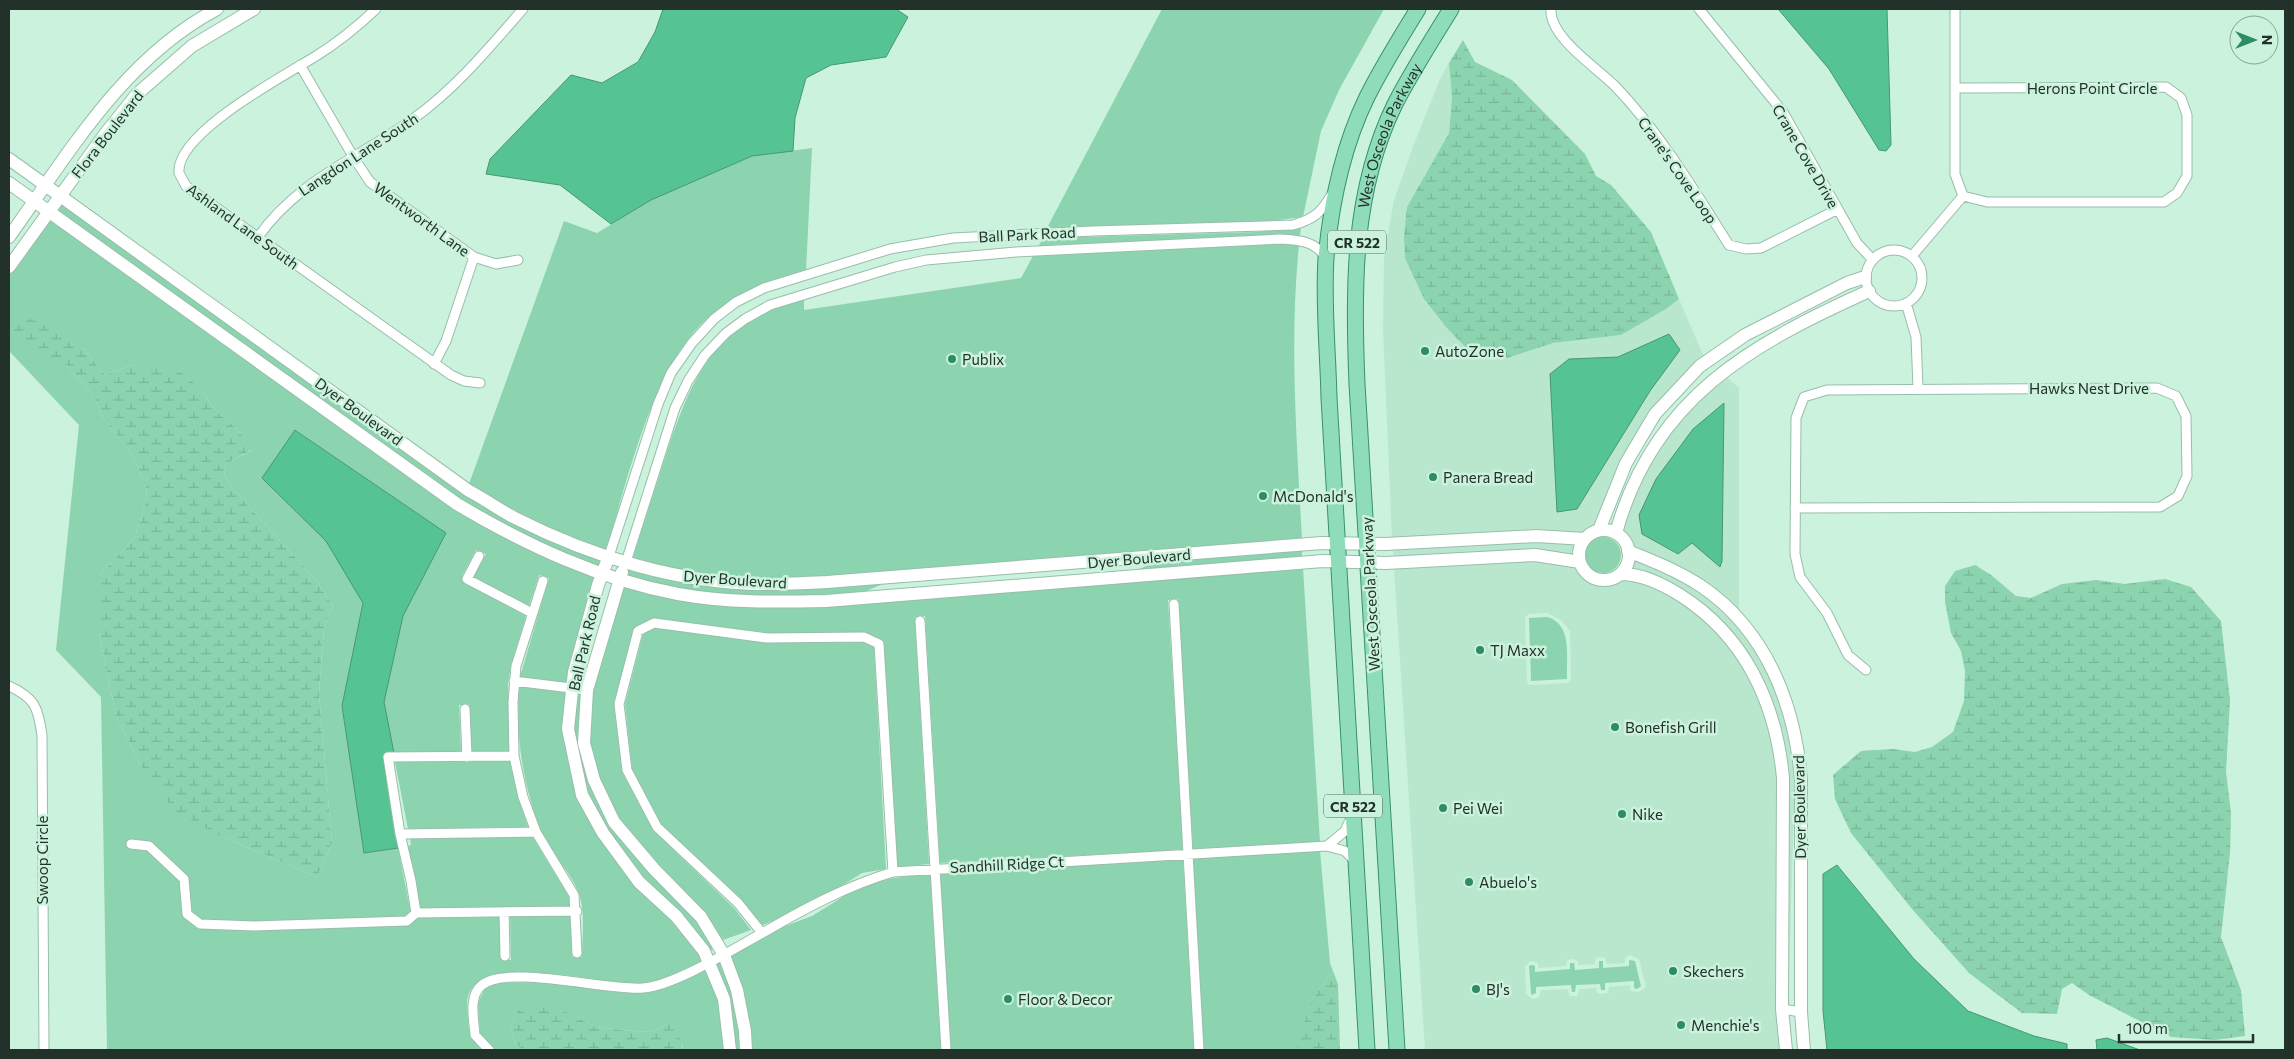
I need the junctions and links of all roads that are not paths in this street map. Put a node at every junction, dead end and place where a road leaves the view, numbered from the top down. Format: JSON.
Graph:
{"nodes":[{"id":1,"x":217,"y":9,"type":"edge"},
{"id":2,"x":254,"y":9,"type":"edge"},
{"id":3,"x":376,"y":9,"type":"edge"},
{"id":4,"x":523,"y":9,"type":"edge"},
{"id":5,"x":1418,"y":9,"type":"edge"},
{"id":6,"x":1451,"y":9,"type":"edge"},
{"id":7,"x":1551,"y":9,"type":"edge"},
{"id":8,"x":1699,"y":9,"type":"edge"},
{"id":9,"x":1954,"y":9,"type":"edge"},
{"id":10,"x":300,"y":65,"type":"junction"},
{"id":11,"x":1955,"y":88,"type":"junction"},
{"id":12,"x":354,"y":158,"type":"junction"},
{"id":13,"x":9,"y":159,"type":"edge"},
{"id":14,"x":9,"y":182,"type":"edge"},
{"id":15,"x":1338,"y":184,"type":"junction"},
{"id":16,"x":46,"y":186,"type":"junction"},
{"id":17,"x":60,"y":196,"type":"junction"},
{"id":18,"x":1963,"y":196,"type":"junction"},
{"id":19,"x":35,"y":201,"type":"junction"},
{"id":20,"x":1838,"y":209,"type":"junction"},
{"id":21,"x":50,"y":211,"type":"junction"},
{"id":22,"x":9,"y":237,"type":"edge"},
{"id":23,"x":258,"y":237,"type":"junction"},
{"id":24,"x":1912,"y":256,"type":"junction"},
{"id":25,"x":474,"y":257,"type":"junction"},
{"id":26,"x":1326,"y":258,"type":"junction"},
{"id":27,"x":1872,"y":259,"type":"junction"},
{"id":28,"x":518,"y":260,"type":"dead end"},
{"id":29,"x":9,"y":267,"type":"edge"},
{"id":30,"x":1866,"y":277,"type":"junction"},
{"id":31,"x":1869,"y":291,"type":"junction"},
{"id":32,"x":1906,"y":303,"type":"junction"},
{"id":33,"x":714,"y":319,"type":"junction"},
{"id":34,"x":726,"y":333,"type":"junction"},
{"id":35,"x":434,"y":364,"type":"junction"},
{"id":36,"x":480,"y":382,"type":"dead end"},
{"id":37,"x":1918,"y":388,"type":"junction"},
{"id":38,"x":648,"y":436,"type":"junction"},
{"id":39,"x":665,"y":441,"type":"junction"},
{"id":40,"x":1796,"y":508,"type":"junction"},
{"id":41,"x":1599,"y":530,"type":"junction"},
{"id":42,"x":1616,"y":533,"type":"junction"},
{"id":43,"x":1585,"y":539,"type":"junction"},
{"id":44,"x":1338,"y":544,"type":"junction"},
{"id":45,"x":1367,"y":544,"type":"junction"},
{"id":46,"x":1628,"y":551,"type":"junction"},
{"id":47,"x":479,"y":556,"type":"dead end"},
{"id":48,"x":609,"y":556,"type":"junction"},
{"id":49,"x":1153,"y":558,"type":"junction"},
{"id":50,"x":626,"y":562,"type":"junction"},
{"id":51,"x":1339,"y":562,"type":"junction"},
{"id":52,"x":1368,"y":562,"type":"junction"},
{"id":53,"x":1580,"y":562,"type":"junction"},
{"id":54,"x":1019,"y":568,"type":"junction"},
{"id":55,"x":603,"y":574,"type":"junction"},
{"id":56,"x":1620,"y":574,"type":"junction"},
{"id":57,"x":619,"y":579,"type":"junction"},
{"id":58,"x":542,"y":581,"type":"dead end"},
{"id":59,"x":1038,"y":584,"type":"junction"},
{"id":60,"x":860,"y":598,"type":"junction"},
{"id":61,"x":1174,"y":604,"type":"dead end"},
{"id":62,"x":532,"y":614,"type":"junction"},
{"id":63,"x":920,"y":621,"type":"dead end"},
{"id":64,"x":1866,"y":670,"type":"dead end"},
{"id":65,"x":514,"y":680,"type":"junction"},
{"id":66,"x":9,"y":686,"type":"edge"},
{"id":67,"x":572,"y":688,"type":"junction"},
{"id":68,"x":587,"y":690,"type":"junction"},
{"id":69,"x":465,"y":709,"type":"dead end"},
{"id":70,"x":514,"y":756,"type":"junction"},
{"id":71,"x":467,"y":757,"type":"junction"},
{"id":72,"x":1353,"y":811,"type":"junction"},
{"id":73,"x":536,"y":832,"type":"junction"},
{"id":74,"x":400,"y":834,"type":"junction"},
{"id":75,"x":131,"y":844,"type":"dead end"},
{"id":76,"x":1327,"y":846,"type":"junction"},
{"id":77,"x":1188,"y":854,"type":"junction"},
{"id":78,"x":1356,"y":863,"type":"junction"},
{"id":79,"x":935,"y":868,"type":"junction"},
{"id":80,"x":893,"y":872,"type":"junction"},
{"id":81,"x":504,"y":912,"type":"junction"},
{"id":82,"x":577,"y":912,"type":"junction"},
{"id":83,"x":416,"y":913,"type":"junction"},
{"id":84,"x":762,"y":933,"type":"junction"},
{"id":85,"x":577,"y":953,"type":"dead end"},
{"id":86,"x":724,"y":955,"type":"junction"},
{"id":87,"x":505,"y":956,"type":"dead end"},
{"id":88,"x":709,"y":963,"type":"junction"},
{"id":89,"x":1782,"y":1009,"type":"junction"},
{"id":90,"x":1801,"y":1012,"type":"junction"},
{"id":91,"x":44,"y":1050,"type":"edge"},
{"id":92,"x":489,"y":1050,"type":"edge"},
{"id":93,"x":730,"y":1050,"type":"edge"},
{"id":94,"x":746,"y":1050,"type":"edge"},
{"id":95,"x":946,"y":1050,"type":"edge"},
{"id":96,"x":1199,"y":1050,"type":"edge"},
{"id":97,"x":1366,"y":1050,"type":"edge"},
{"id":98,"x":1397,"y":1050,"type":"edge"},
{"id":99,"x":1786,"y":1050,"type":"edge"},
{"id":100,"x":1804,"y":1050,"type":"edge"}],
"edges":[{"from":1,"to":16,"type":"street","name":"Flora Boulevard"},
{"from":2,"to":17,"type":"street","name":"Flora Boulevard"},
{"from":3,"to":10,"type":"street","name":"Ashland Lane South"},
{"from":4,"to":12,"type":"street","name":"Langdon Lane South"},
{"from":5,"to":15,"type":"main road","name":"West Osceola Parkway","number":"CR 522"},
{"from":6,"to":45,"type":"main road","name":"West Osceola Parkway","number":"CR 522"},
{"from":7,"to":20,"type":"street","name":"Crane's Cove Loop"},
{"from":8,"to":20,"type":"street","name":"Crane Cove Drive"},
{"from":9,"to":11,"type":"street"},
{"from":10,"to":12,"type":"street","name":"Wentworth Lane"},
{"from":10,"to":23,"type":"street","name":"Ashland Lane South"},
{"from":11,"to":18,"type":"street"},
{"from":11,"to":18,"type":"street","name":"Herons Point Circle"},
{"from":12,"to":23,"type":"street","name":"Langdon Lane South"},
{"from":12,"to":25,"type":"street","name":"Wentworth Lane"},
{"from":13,"to":16,"type":"street","name":"Dyer Boulevard"},
{"from":14,"to":19,"type":"street","name":"Dyer Boulevard"},
{"from":15,"to":26,"type":"main road","name":"West Osceola Parkway","number":"CR 522"},
{"from":15,"to":33,"type":"street","name":"Ball Park Road"},
{"from":16,"to":17,"type":"street","name":"Dyer Boulevard"},
{"from":16,"to":19,"type":"street","name":"Flora Boulevard"},
{"from":17,"to":21,"type":"street","name":"Flora Boulevard"},
{"from":17,"to":48,"type":"street","name":"Dyer Boulevard"},
{"from":18,"to":24,"type":"street"},
{"from":19,"to":21,"type":"street","name":"Dyer Boulevard"},
{"from":19,"to":22,"type":"street","name":"Flora Boulevard"},
{"from":20,"to":27,"type":"street","name":"Crane Cove Drive"},
{"from":21,"to":29,"type":"street","name":"Flora Boulevard"},
{"from":21,"to":55,"type":"street","name":"Dyer Boulevard"},
{"from":23,"to":35,"type":"street","name":"Ashland Lane South"},
{"from":24,"to":27,"type":"street"},
{"from":24,"to":32,"type":"street"},
{"from":25,"to":28,"type":"street","name":"Wentworth Lane"},
{"from":25,"to":35,"type":"street"},
{"from":26,"to":34,"type":"street","name":"Ball Park Road"},
{"from":26,"to":44,"type":"main road","name":"West Osceola Parkway","number":"CR 522"},
{"from":27,"to":30,"type":"street"},
{"from":30,"to":31,"type":"street"},
{"from":30,"to":41,"type":"street"},
{"from":31,"to":32,"type":"street"},
{"from":31,"to":42,"type":"street"},
{"from":32,"to":37,"type":"street"},
{"from":33,"to":34,"type":"street"},
{"from":33,"to":38,"type":"street","name":"Ball Park Road"},
{"from":34,"to":39,"type":"street","name":"Ball Park Road"},
{"from":35,"to":36,"type":"street","name":"Ashland Lane South"},
{"from":37,"to":40,"type":"street","name":"Hawks Nest Drive"},
{"from":37,"to":40,"type":"street","name":"Hawks Nest Drive"},
{"from":38,"to":39,"type":"street"},
{"from":38,"to":48,"type":"street","name":"Ball Park Road"},
{"from":39,"to":50,"type":"street","name":"Ball Park Road"},
{"from":40,"to":64,"type":"street"},
{"from":41,"to":42,"type":"street"},
{"from":41,"to":43,"type":"street"},
{"from":42,"to":46,"type":"street"},
{"from":43,"to":45,"type":"street","name":"Dyer Boulevard"},
{"from":43,"to":53,"type":"street"},
{"from":44,"to":45,"type":"street","name":"Dyer Boulevard"},
{"from":44,"to":49,"type":"street","name":"Dyer Boulevard"},
{"from":44,"to":51,"type":"main road","name":"West Osceola Parkway","number":"CR 522"},
{"from":45,"to":52,"type":"main road","name":"West Osceola Parkway","number":"CR 522"},
{"from":46,"to":56,"type":"street"},
{"from":46,"to":90,"type":"street","name":"Dyer Boulevard"},
{"from":47,"to":62,"type":"street"},
{"from":48,"to":50,"type":"street","name":"Dyer Boulevard"},
{"from":48,"to":55,"type":"street","name":"Ball Park Road"},
{"from":49,"to":54,"type":"street","name":"Dyer Boulevard"},
{"from":49,"to":59,"type":"street"},
{"from":50,"to":54,"type":"street","name":"Dyer Boulevard"},
{"from":50,"to":57,"type":"street","name":"Ball Park Road"},
{"from":51,"to":52,"type":"street","name":"Dyer Boulevard"},
{"from":51,"to":59,"type":"street","name":"Dyer Boulevard"},
{"from":51,"to":72,"type":"main road","name":"West Osceola Parkway","number":"CR 522"},
{"from":52,"to":53,"type":"street","name":"Dyer Boulevard"},
{"from":52,"to":98,"type":"main road","name":"West Osceola Parkway","number":"CR 522"},
{"from":53,"to":56,"type":"street"},
{"from":54,"to":60,"type":"street"},
{"from":55,"to":57,"type":"street","name":"Dyer Boulevard"},
{"from":55,"to":67,"type":"street","name":"Ball Park Road"},
{"from":56,"to":89,"type":"street","name":"Dyer Boulevard"},
{"from":57,"to":60,"type":"street","name":"Dyer Boulevard"},
{"from":57,"to":68,"type":"street","name":"Ball Park Road"},
{"from":58,"to":62,"type":"street"},
{"from":59,"to":60,"type":"street","name":"Dyer Boulevard"},
{"from":61,"to":77,"type":"street"},
{"from":62,"to":65,"type":"street"},
{"from":63,"to":79,"type":"street"},
{"from":65,"to":67,"type":"street"},
{"from":65,"to":70,"type":"street"},
{"from":66,"to":91,"type":"street","name":"Swoop Circle"},
{"from":67,"to":68,"type":"street"},
{"from":67,"to":88,"type":"street","name":"Ball Park Road"},
{"from":68,"to":86,"type":"street","name":"Ball Park Road"},
{"from":69,"to":71,"type":"street"},
{"from":70,"to":71,"type":"street"},
{"from":70,"to":73,"type":"street"},
{"from":71,"to":74,"type":"street"},
{"from":72,"to":76,"type":"street"},
{"from":72,"to":78,"type":"main road","name":"West Osceola Parkway","number":"CR 522"},
{"from":73,"to":74,"type":"street"},
{"from":73,"to":82,"type":"street"},
{"from":74,"to":83,"type":"street"},
{"from":75,"to":83,"type":"street"},
{"from":76,"to":77,"type":"street","name":"Sandhill Ridge Ct"},
{"from":76,"to":78,"type":"street"},
{"from":77,"to":79,"type":"street","name":"Sandhill Ridge Ct"},
{"from":77,"to":96,"type":"street"},
{"from":78,"to":97,"type":"main road","name":"West Osceola Parkway","number":"CR 522"},
{"from":79,"to":80,"type":"street","name":"Sandhill Ridge Ct"},
{"from":79,"to":95,"type":"street"},
{"from":80,"to":84,"type":"street","name":"Sandhill Ridge Ct"},
{"from":80,"to":84,"type":"street"},
{"from":81,"to":82,"type":"street"},
{"from":81,"to":83,"type":"street"},
{"from":81,"to":87,"type":"street"},
{"from":82,"to":85,"type":"street"},
{"from":84,"to":86,"type":"street","name":"Sandhill Ridge Ct"},
{"from":86,"to":88,"type":"street","name":"Sandhill Ridge Ct"},
{"from":86,"to":94,"type":"street","name":"Ball Park Road"},
{"from":88,"to":92,"type":"street","name":"Sandhill Ridge Ct"},
{"from":88,"to":93,"type":"street","name":"Ball Park Road"},
{"from":89,"to":90,"type":"street"},
{"from":89,"to":99,"type":"street","name":"Dyer Boulevard"},
{"from":90,"to":100,"type":"street","name":"Dyer Boulevard"}]}
